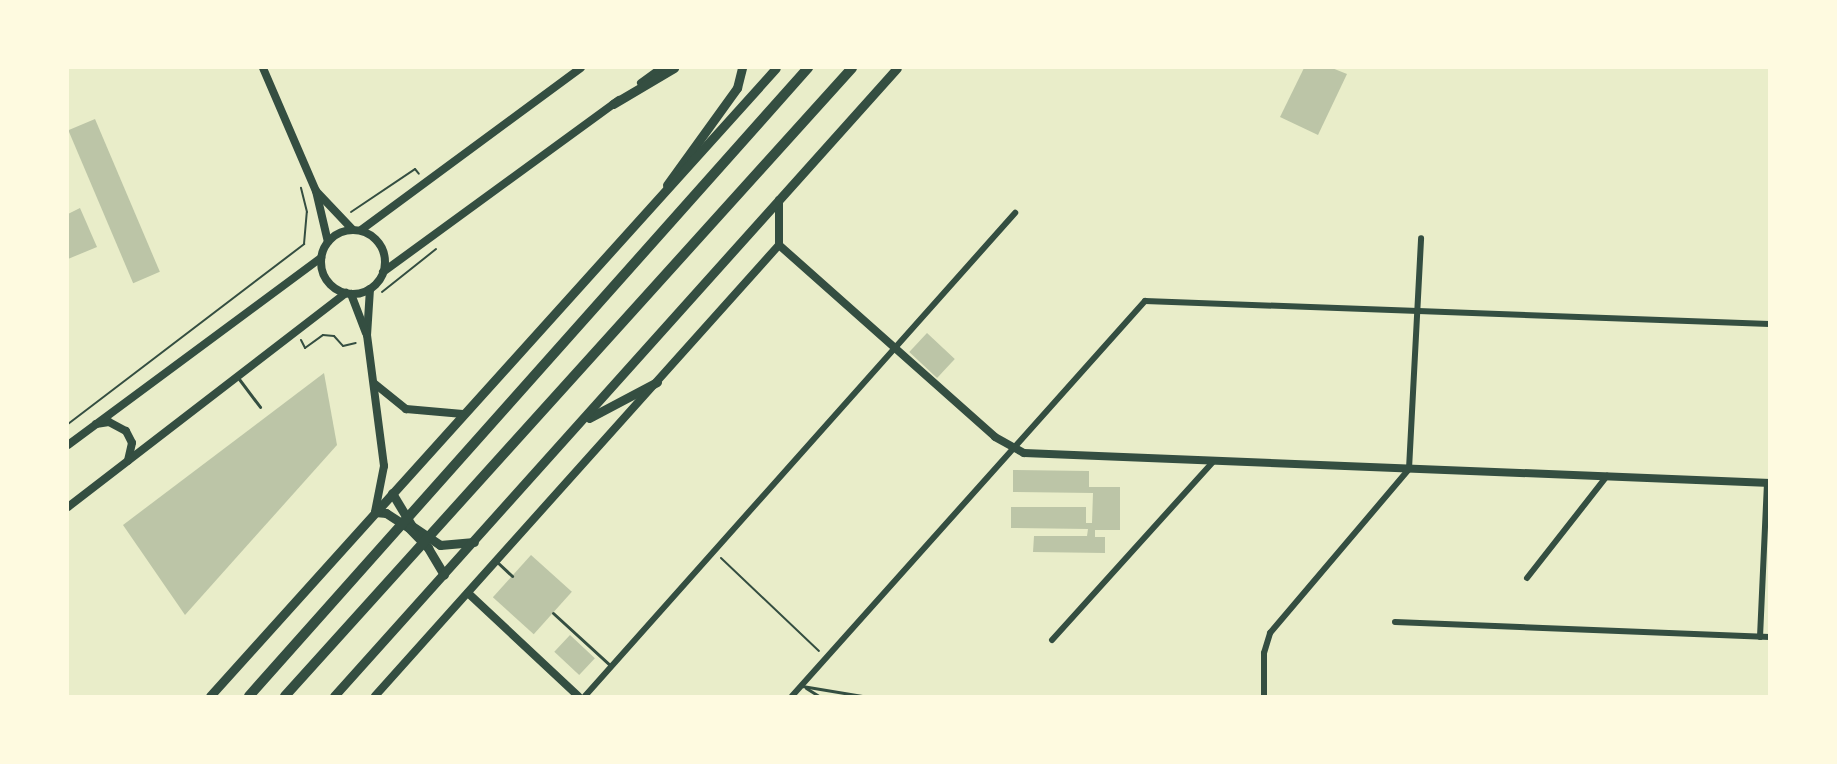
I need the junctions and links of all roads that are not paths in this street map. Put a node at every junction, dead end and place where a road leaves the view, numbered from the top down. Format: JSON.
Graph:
{"nodes":[{"id":1,"x":263,"y":68,"type":"edge"},
{"id":2,"x":581,"y":68,"type":"edge"},
{"id":3,"x":662,"y":68,"type":"edge"},
{"id":4,"x":674,"y":68,"type":"edge"},
{"id":5,"x":742,"y":68,"type":"edge"},
{"id":6,"x":776,"y":68,"type":"edge"},
{"id":7,"x":808,"y":68,"type":"edge"},
{"id":8,"x":852,"y":68,"type":"edge"},
{"id":9,"x":897,"y":68,"type":"edge"},
{"id":10,"x":613,"y":104,"type":"junction"},
{"id":11,"x":314,"y":186,"type":"junction"},
{"id":12,"x":664,"y":190,"type":"junction"},
{"id":13,"x":779,"y":200,"type":"junction"},
{"id":14,"x":1015,"y":213,"type":"dead end"},
{"id":15,"x":356,"y":230,"type":"junction"},
{"id":16,"x":1420,"y":238,"type":"dead end"},
{"id":17,"x":328,"y":242,"type":"junction"},
{"id":18,"x":779,"y":245,"type":"junction"},
{"id":19,"x":321,"y":258,"type":"junction"},
{"id":20,"x":383,"y":272,"type":"junction"},
{"id":21,"x":370,"y":289,"type":"junction"},
{"id":22,"x":349,"y":293,"type":"junction"},
{"id":23,"x":1418,"y":311,"type":"junction"},
{"id":24,"x":1770,"y":324,"type":"edge"},
{"id":25,"x":366,"y":335,"type":"junction"},
{"id":26,"x":895,"y":349,"type":"junction"},
{"id":27,"x":238,"y":377,"type":"junction"},
{"id":28,"x":657,"y":382,"type":"junction"},
{"id":29,"x":375,"y":384,"type":"junction"},
{"id":30,"x":260,"y":407,"type":"dead end"},
{"id":31,"x":463,"y":414,"type":"junction"},
{"id":32,"x":581,"y":422,"type":"junction"},
{"id":33,"x":96,"y":424,"type":"junction"},
{"id":34,"x":68,"y":445,"type":"edge"},
{"id":35,"x":1013,"y":448,"type":"junction"},
{"id":36,"x":1214,"y":461,"type":"junction"},
{"id":37,"x":127,"y":462,"type":"junction"},
{"id":38,"x":1409,"y":469,"type":"junction"},
{"id":39,"x":1608,"y":476,"type":"junction"},
{"id":40,"x":1768,"y":483,"type":"edge"},
{"id":41,"x":392,"y":493,"type":"junction"},
{"id":42,"x":68,"y":507,"type":"edge"},
{"id":43,"x":375,"y":512,"type":"junction"},
{"id":44,"x":474,"y":542,"type":"junction"},
{"id":45,"x":496,"y":561,"type":"junction"},
{"id":46,"x":444,"y":575,"type":"junction"},
{"id":47,"x":512,"y":576,"type":"dead end"},
{"id":48,"x":1527,"y":578,"type":"dead end"},
{"id":49,"x":468,"y":593,"type":"junction"},
{"id":50,"x":553,"y":613,"type":"dead end"},
{"id":51,"x":1395,"y":622,"type":"dead end"},
{"id":52,"x":1760,"y":637,"type":"junction"},
{"id":53,"x":1770,"y":638,"type":"edge"},
{"id":54,"x":1052,"y":640,"type":"dead end"},
{"id":55,"x":613,"y":667,"type":"junction"},
{"id":56,"x":802,"y":686,"type":"junction"},
{"id":57,"x":210,"y":696,"type":"edge"},
{"id":58,"x":249,"y":696,"type":"edge"},
{"id":59,"x":285,"y":696,"type":"edge"},
{"id":60,"x":334,"y":696,"type":"edge"},
{"id":61,"x":375,"y":696,"type":"edge"},
{"id":62,"x":578,"y":696,"type":"edge"},
{"id":63,"x":585,"y":696,"type":"edge"},
{"id":64,"x":792,"y":696,"type":"edge"},
{"id":65,"x":819,"y":696,"type":"edge"},
{"id":66,"x":862,"y":696,"type":"edge"},
{"id":67,"x":1264,"y":696,"type":"edge"}],
"edges":[{"from":1,"to":11,"type":"main road"},
{"from":2,"to":15,"type":"main road"},
{"from":3,"to":10,"type":"main road"},
{"from":4,"to":10,"type":"main road"},
{"from":5,"to":12,"type":"main road"},
{"from":6,"to":12,"type":"main road"},
{"from":7,"to":58,"type":"highway"},
{"from":8,"to":59,"type":"highway"},
{"from":9,"to":13,"type":"main road"},
{"from":10,"to":20,"type":"main road"},
{"from":11,"to":15,"type":"main road"},
{"from":11,"to":17,"type":"main road"},
{"from":12,"to":31,"type":"main road"},
{"from":13,"to":18,"type":"street"},
{"from":13,"to":32,"type":"main road"},
{"from":14,"to":26,"type":"street"},
{"from":15,"to":17,"type":"main road"},
{"from":15,"to":20,"type":"main road"},
{"from":16,"to":23,"type":"street"},
{"from":17,"to":19,"type":"main road"},
{"from":18,"to":26,"type":"street"},
{"from":18,"to":28,"type":"street"},
{"from":19,"to":22,"type":"main road"},
{"from":19,"to":33,"type":"main road"},
{"from":20,"to":21,"type":"main road"},
{"from":21,"to":22,"type":"main road"},
{"from":21,"to":25,"type":"main road"},
{"from":22,"to":25,"type":"main road"},
{"from":22,"to":27,"type":"main road"},
{"from":23,"to":24,"type":"street"},
{"from":23,"to":35,"type":"street"},
{"from":23,"to":38,"type":"street"},
{"from":25,"to":29,"type":"main road"},
{"from":26,"to":35,"type":"street"},
{"from":26,"to":55,"type":"street"},
{"from":27,"to":30,"type":"lane"},
{"from":27,"to":37,"type":"main road"},
{"from":28,"to":32,"type":"main road"},
{"from":28,"to":45,"type":"street"},
{"from":29,"to":31,"type":"main road"},
{"from":29,"to":43,"type":"main road"},
{"from":31,"to":41,"type":"main road"},
{"from":32,"to":44,"type":"main road"},
{"from":33,"to":34,"type":"main road"},
{"from":33,"to":37,"type":"main road"},
{"from":35,"to":36,"type":"street"},
{"from":35,"to":56,"type":"street"},
{"from":36,"to":38,"type":"street"},
{"from":36,"to":54,"type":"street"},
{"from":37,"to":42,"type":"main road"},
{"from":38,"to":39,"type":"street"},
{"from":38,"to":67,"type":"street"},
{"from":39,"to":40,"type":"street"},
{"from":39,"to":48,"type":"street"},
{"from":40,"to":52,"type":"street"},
{"from":41,"to":43,"type":"main road"},
{"from":41,"to":44,"type":"main road"},
{"from":43,"to":46,"type":"main road"},
{"from":43,"to":57,"type":"main road"},
{"from":44,"to":46,"type":"main road"},
{"from":45,"to":47,"type":"lane"},
{"from":45,"to":49,"type":"street"},
{"from":46,"to":60,"type":"main road"},
{"from":49,"to":61,"type":"street"},
{"from":49,"to":62,"type":"main road"},
{"from":50,"to":55,"type":"lane"},
{"from":51,"to":52,"type":"street"},
{"from":52,"to":53,"type":"street"},
{"from":55,"to":63,"type":"street"},
{"from":56,"to":64,"type":"street"},
{"from":56,"to":65,"type":"lane"},
{"from":56,"to":66,"type":"lane"}]}
